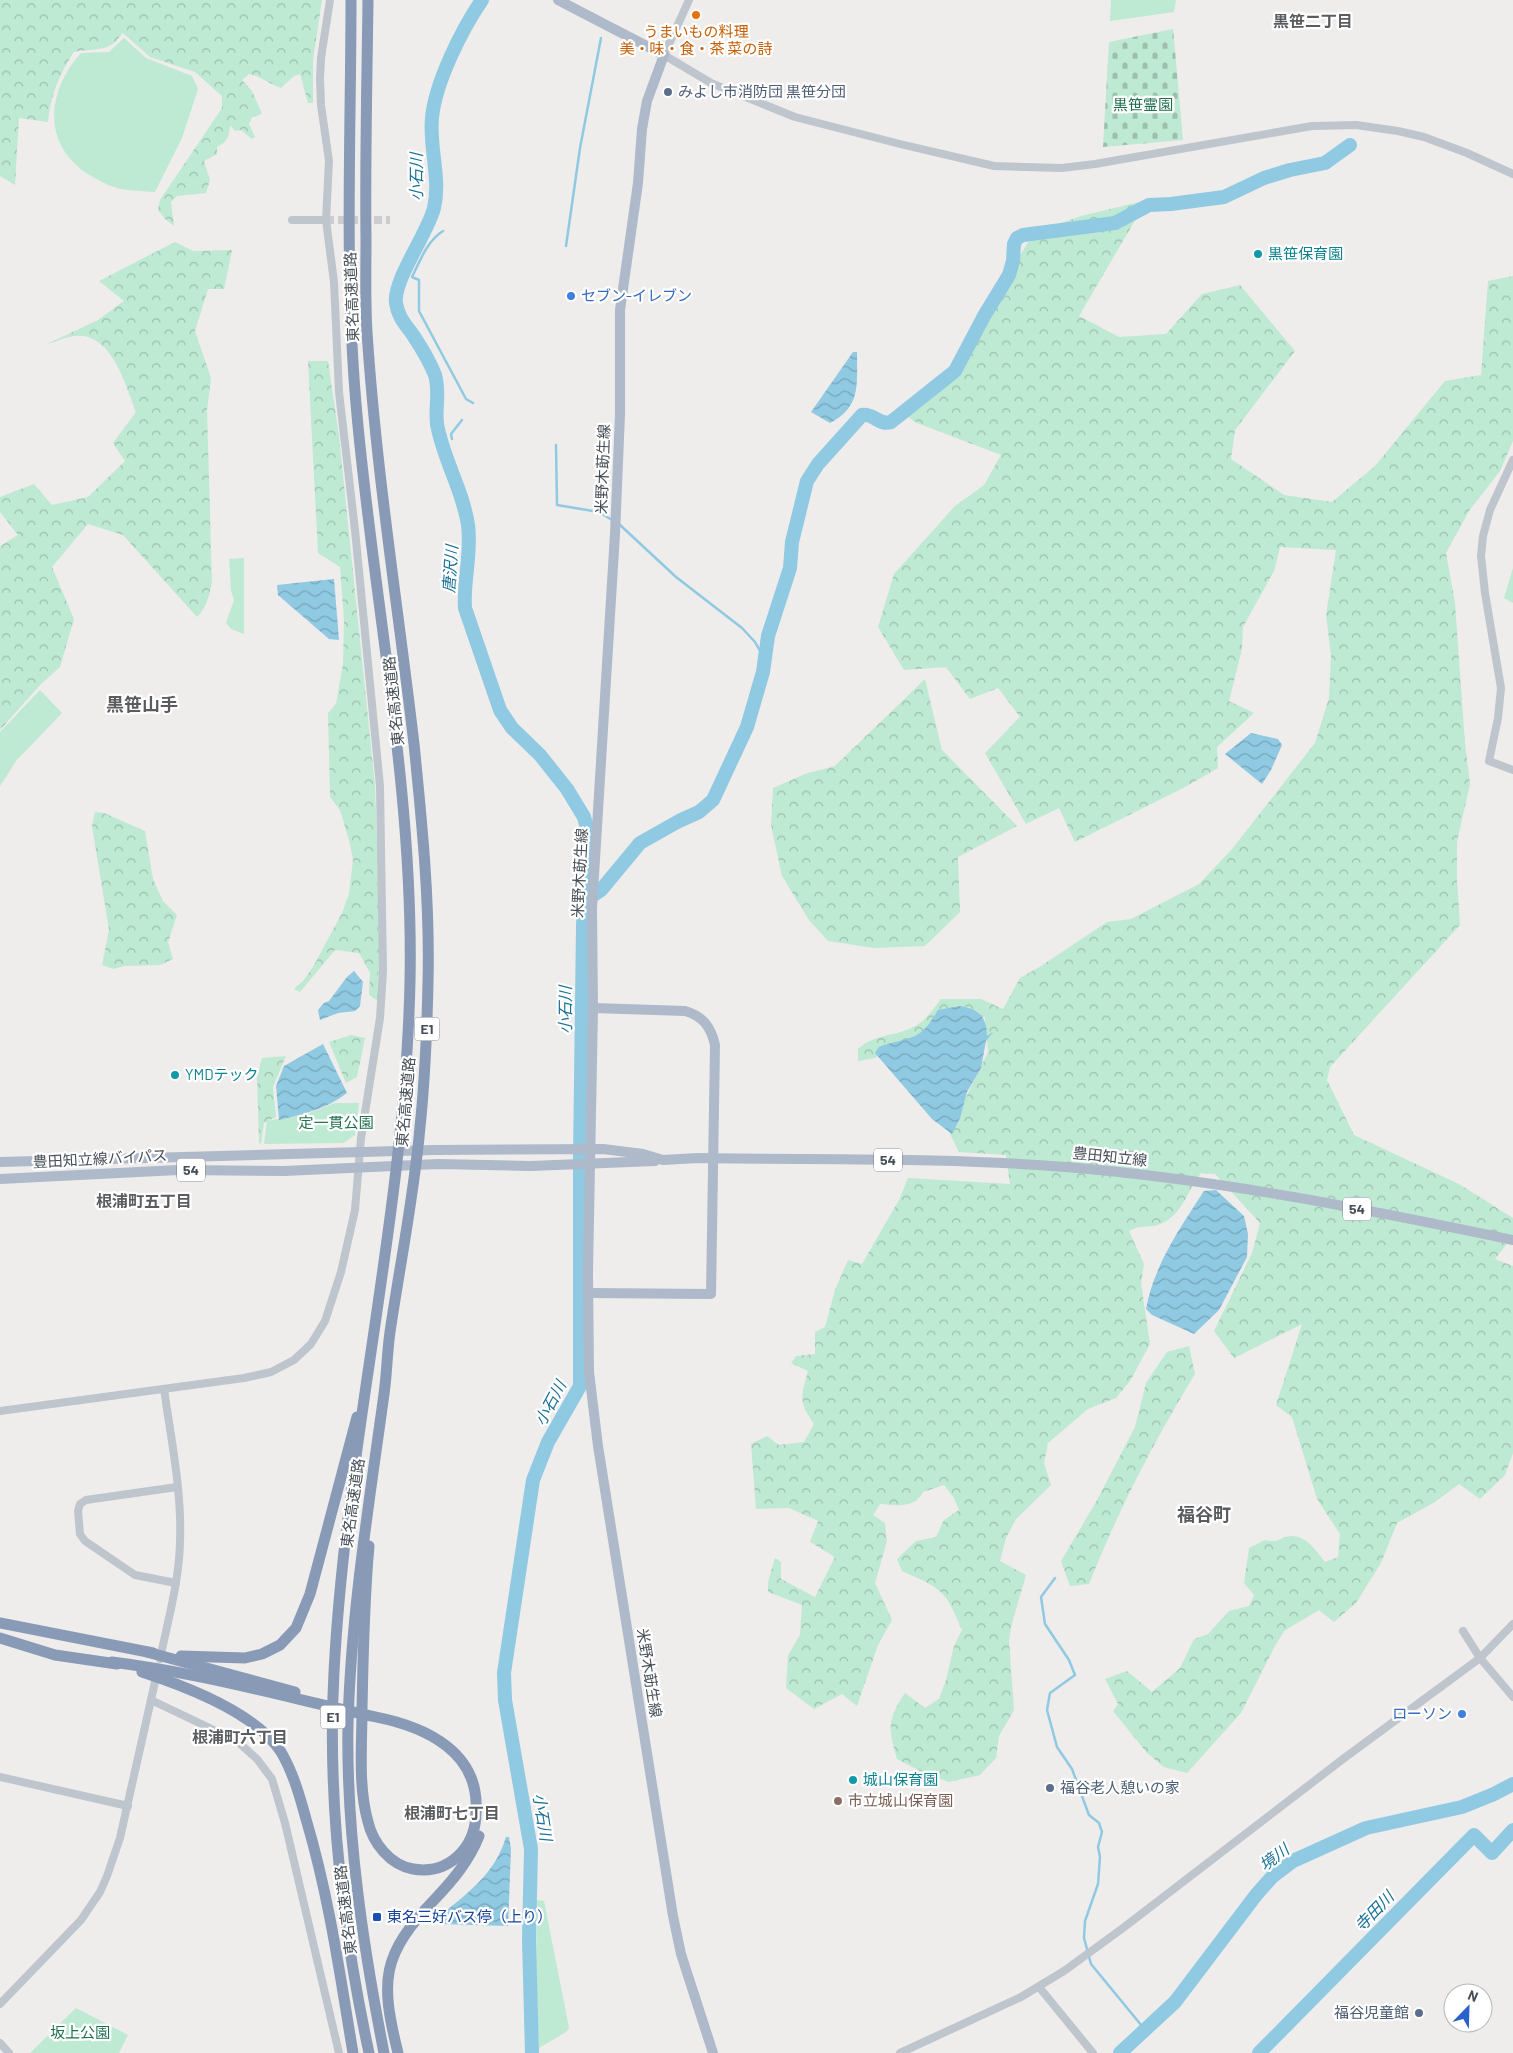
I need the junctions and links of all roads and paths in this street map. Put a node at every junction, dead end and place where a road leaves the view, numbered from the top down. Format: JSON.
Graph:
{"nodes":[{"id":1,"x":330,"y":0,"type":"edge"},
{"id":2,"x":351,"y":0,"type":"edge"},
{"id":3,"x":368,"y":0,"type":"edge"},
{"id":4,"x":558,"y":0,"type":"edge"},
{"id":5,"x":689,"y":0,"type":"edge"},
{"id":6,"x":664,"y":55,"type":"junction"},
{"id":7,"x":1513,"y":174,"type":"edge"},
{"id":8,"x":292,"y":220,"type":"dead end"},
{"id":9,"x":326,"y":220,"type":"junction"},
{"id":10,"x":1513,"y":460,"type":"edge"},
{"id":11,"x":1513,"y":770,"type":"edge"},
{"id":12,"x":593,"y":1008,"type":"junction"},
{"id":13,"x":360,"y":1151,"type":"junction"},
{"id":14,"x":712,"y":1158,"type":"junction"},
{"id":15,"x":664,"y":1160,"type":"junction"},
{"id":16,"x":0,"y":1162,"type":"edge"},
{"id":17,"x":359,"y":1166,"type":"junction"},
{"id":18,"x":382,"y":1166,"type":"joint"},
{"id":19,"x":0,"y":1179,"type":"edge"},
{"id":20,"x":1513,"y":1240,"type":"edge"},
{"id":21,"x":589,"y":1293,"type":"junction"},
{"id":22,"x":368,"y":1380,"type":"junction"},
{"id":23,"x":385,"y":1388,"type":"junction"},
{"id":24,"x":164,"y":1389,"type":"junction"},
{"id":25,"x":0,"y":1411,"type":"edge"},
{"id":26,"x":177,"y":1487,"type":"junction"},
{"id":27,"x":176,"y":1583,"type":"junction"},
{"id":28,"x":0,"y":1623,"type":"edge"},
{"id":29,"x":1513,"y":1624,"type":"edge"},
{"id":30,"x":1462,"y":1631,"type":"dead end"},
{"id":31,"x":0,"y":1638,"type":"edge"},
{"id":32,"x":147,"y":1652,"type":"junction"},
{"id":33,"x":1480,"y":1658,"type":"junction"},
{"id":34,"x":112,"y":1662,"type":"junction"},
{"id":35,"x":299,"y":1696,"type":"junction"},
{"id":36,"x":1513,"y":1697,"type":"edge"},
{"id":37,"x":151,"y":1700,"type":"junction"},
{"id":38,"x":378,"y":1713,"type":"junction"},
{"id":39,"x":0,"y":1778,"type":"edge"},
{"id":40,"x":128,"y":1806,"type":"junction"},
{"id":41,"x":1039,"y":1987,"type":"junction"},
{"id":42,"x":0,"y":2004,"type":"edge"},
{"id":43,"x":0,"y":2044,"type":"edge"},
{"id":44,"x":9,"y":2053,"type":"edge"},
{"id":45,"x":339,"y":2053,"type":"edge"},
{"id":46,"x":354,"y":2053,"type":"edge"},
{"id":47,"x":369,"y":2053,"type":"edge"},
{"id":48,"x":384,"y":2053,"type":"edge"},
{"id":49,"x":398,"y":2053,"type":"edge"},
{"id":50,"x":713,"y":2053,"type":"edge"},
{"id":51,"x":900,"y":2053,"type":"edge"},
{"id":52,"x":1093,"y":2053,"type":"edge"}],
"edges":[{"from":1,"to":9,"type":"street"},
{"from":2,"to":22,"type":"highway","name":"東名高速道路","number":"E1"},
{"from":3,"to":23,"type":"highway","name":"東名高速道路","number":"E1"},
{"from":4,"to":6,"type":"main road"},
{"from":5,"to":6,"type":"street"},
{"from":6,"to":7,"type":"street"},
{"from":6,"to":12,"type":"main road","name":"米野木莇生線"},
{"from":8,"to":9,"type":"street"},
{"from":9,"to":13,"type":"street"},
{"from":10,"to":11,"type":"street"},
{"from":12,"to":14,"type":"main road"},
{"from":12,"to":21,"type":"main road","name":"米野木莇生線"},
{"from":13,"to":15,"type":"main road","name":"豊田知立線","number":"54"},
{"from":13,"to":16,"type":"main road","name":"豊田知立線バイパス","number":"54"},
{"from":13,"to":17,"type":"street"},
{"from":14,"to":15,"type":"main road","name":"豊田知立線","number":"54"},
{"from":14,"to":20,"type":"main road","name":"豊田知立線","number":"54"},
{"from":14,"to":21,"type":"main road"},
{"from":15,"to":18,"type":"main road","name":"豊田知立線","number":"54"},
{"from":17,"to":18,"type":"main road","name":"豊田知立線バイパス","number":"54"},
{"from":17,"to":19,"type":"main road","name":"豊田知立線バイパス","number":"54"},
{"from":17,"to":24,"type":"street"},
{"from":21,"to":50,"type":"main road","name":"米野木莇生線"},
{"from":22,"to":32,"type":"highway"},
{"from":22,"to":47,"type":"highway","name":"東名高速道路","number":"E1"},
{"from":23,"to":38,"type":"highway"},
{"from":23,"to":48,"type":"highway","name":"東名高速道路","number":"E1"},
{"from":24,"to":25,"type":"street"},
{"from":24,"to":26,"type":"street"},
{"from":26,"to":27,"type":"street"},
{"from":26,"to":27,"type":"street"},
{"from":27,"to":37,"type":"street"},
{"from":28,"to":32,"type":"highway"},
{"from":29,"to":33,"type":"street"},
{"from":30,"to":33,"type":"street"},
{"from":31,"to":34,"type":"highway"},
{"from":32,"to":35,"type":"highway"},
{"from":33,"to":36,"type":"street"},
{"from":33,"to":41,"type":"street"},
{"from":34,"to":35,"type":"highway"},
{"from":34,"to":46,"type":"highway"},
{"from":35,"to":38,"type":"highway"},
{"from":37,"to":40,"type":"street"},
{"from":37,"to":45,"type":"street"},
{"from":38,"to":49,"type":"highway"},
{"from":39,"to":40,"type":"street"},
{"from":40,"to":42,"type":"street"},
{"from":41,"to":51,"type":"street"},
{"from":41,"to":52,"type":"street"},
{"from":43,"to":44,"type":"street"}]}
